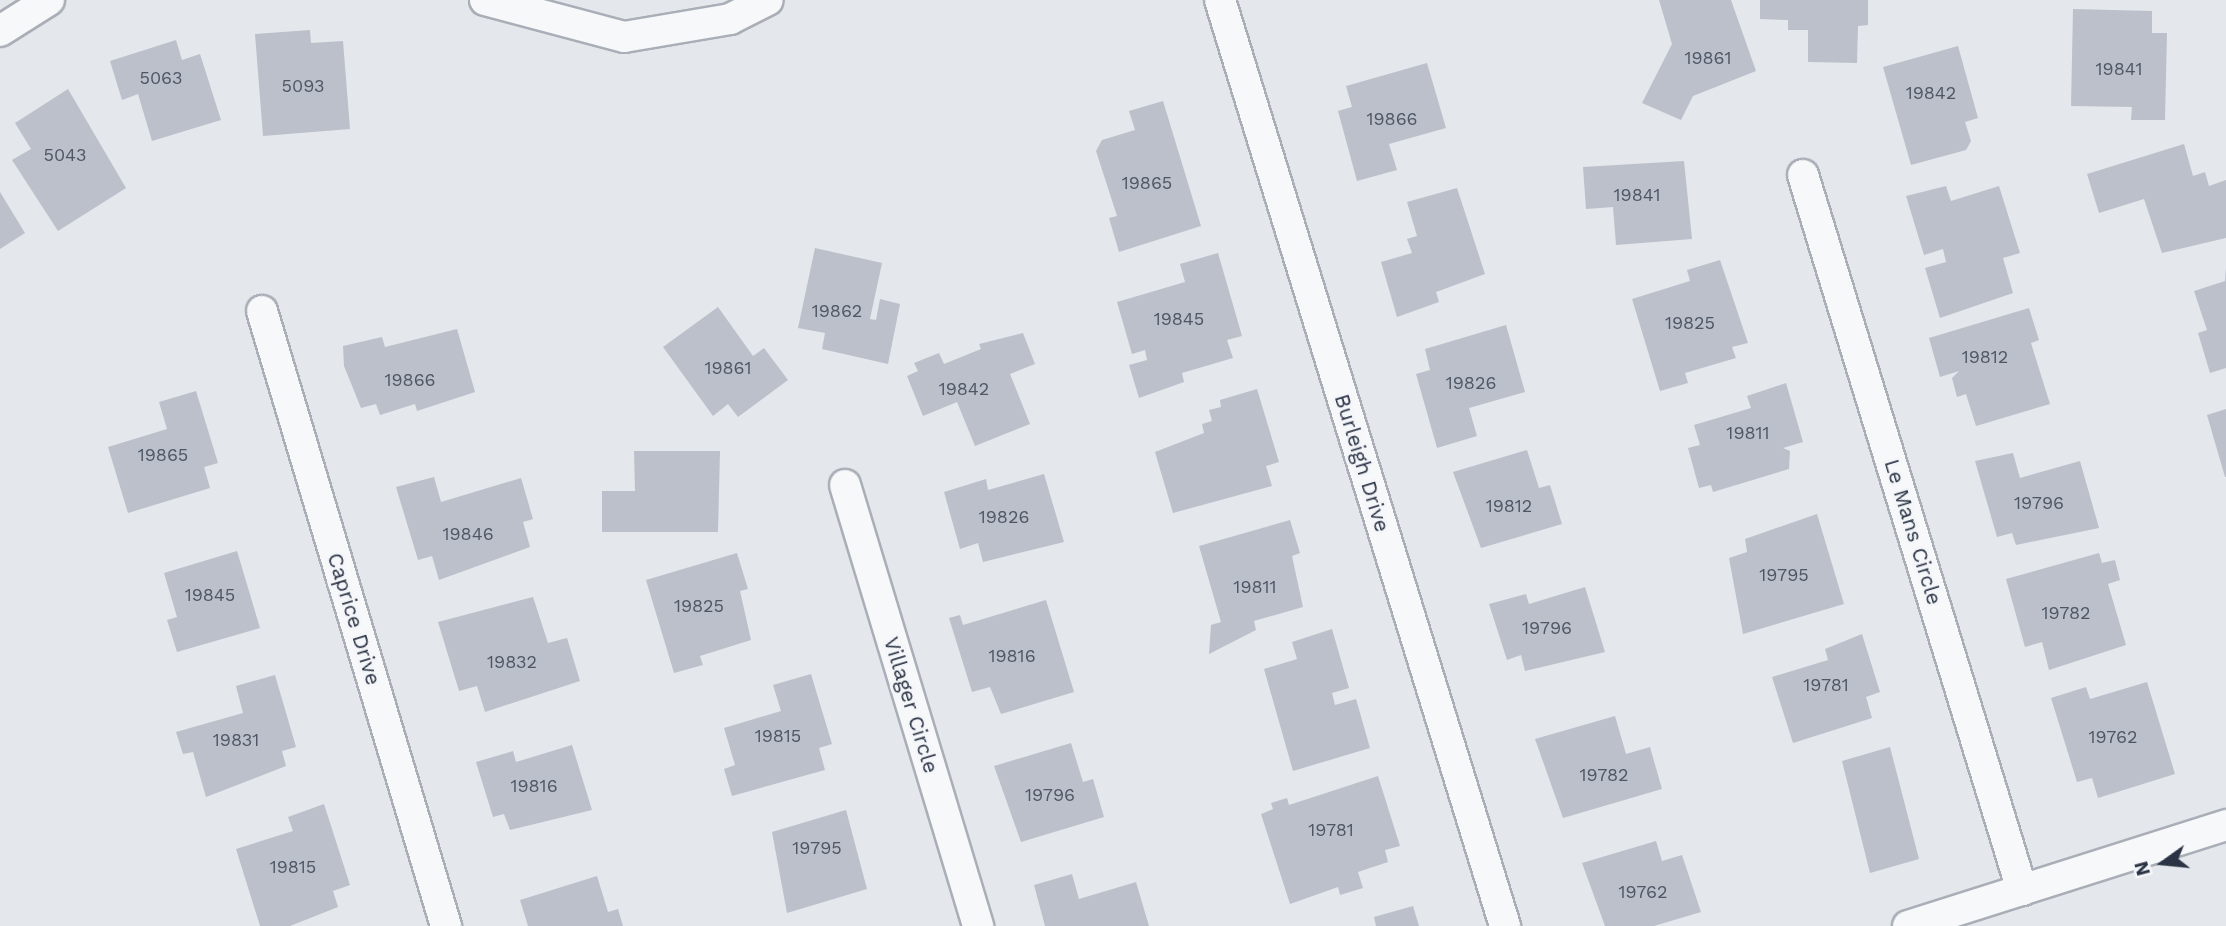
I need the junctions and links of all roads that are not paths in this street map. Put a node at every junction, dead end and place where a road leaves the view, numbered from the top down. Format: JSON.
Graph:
{"nodes":[{"id":1,"x":49,"y":0,"type":"edge"},
{"id":2,"x":485,"y":0,"type":"edge"},
{"id":3,"x":768,"y":0,"type":"edge"},
{"id":4,"x":1220,"y":0,"type":"edge"},
{"id":5,"x":0,"y":31,"type":"edge"},
{"id":6,"x":1803,"y":175,"type":"dead end"},
{"id":7,"x":262,"y":312,"type":"dead end"},
{"id":8,"x":845,"y":485,"type":"dead end"},
{"id":9,"x":2226,"y":825,"type":"edge"},
{"id":10,"x":2022,"y":890,"type":"junction"},
{"id":11,"x":446,"y":926,"type":"edge"},
{"id":12,"x":978,"y":926,"type":"edge"},
{"id":13,"x":1505,"y":926,"type":"edge"},
{"id":14,"x":1908,"y":926,"type":"edge"}],
"edges":[{"from":1,"to":5,"type":"street"},
{"from":2,"to":3,"type":"street"},
{"from":4,"to":13,"type":"street","name":"Burleigh Drive"},
{"from":6,"to":10,"type":"street","name":"Le Mans Circle"},
{"from":7,"to":11,"type":"street","name":"Caprice Drive"},
{"from":8,"to":12,"type":"street","name":"Villager Circle"},
{"from":9,"to":10,"type":"street"},
{"from":10,"to":14,"type":"street"}]}
